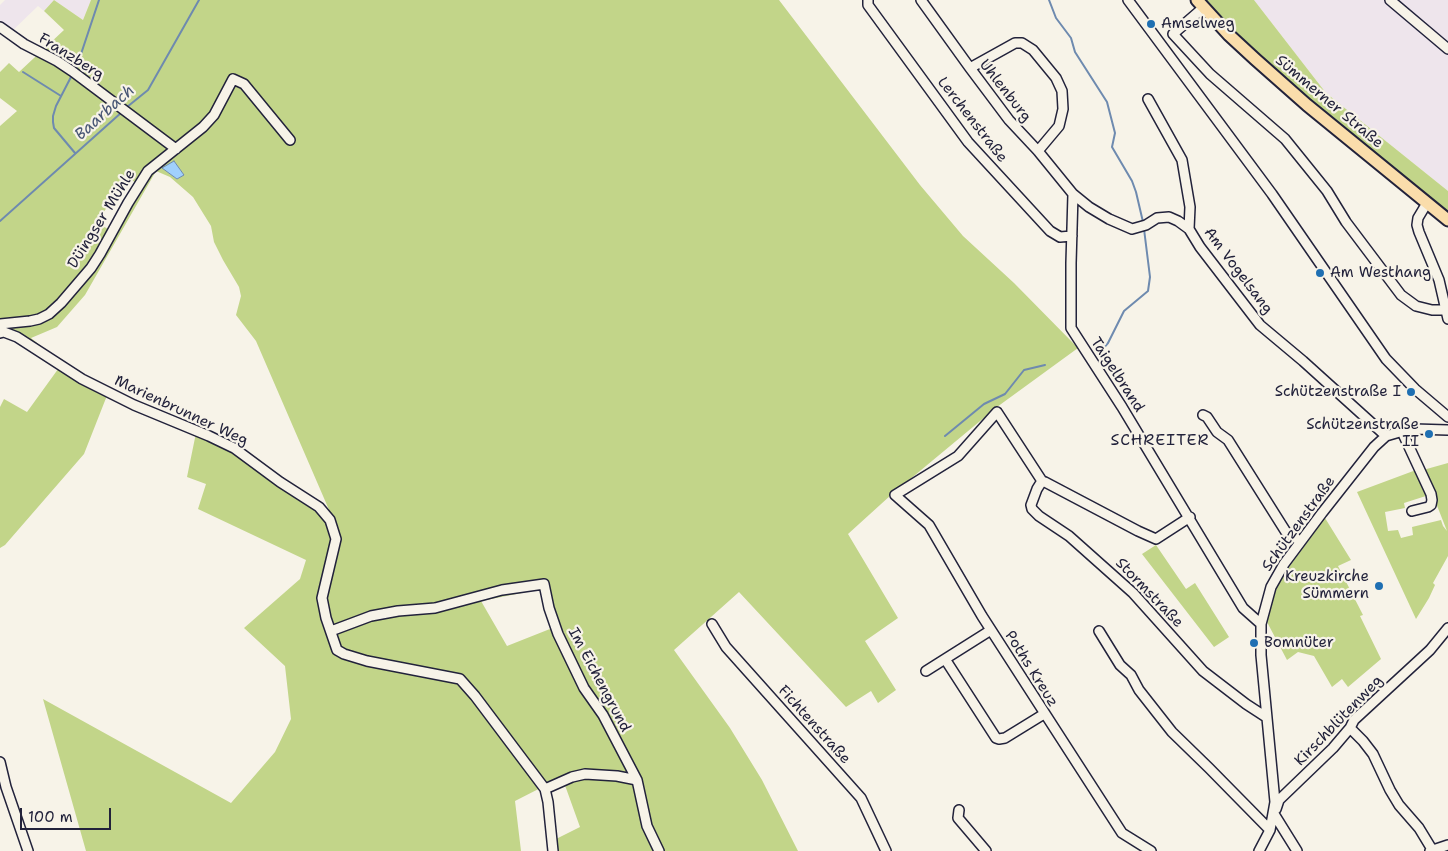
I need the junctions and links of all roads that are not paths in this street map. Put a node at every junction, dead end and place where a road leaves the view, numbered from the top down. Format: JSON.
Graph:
{"nodes":[{"id":1,"x":868,"y":0,"type":"edge"},
{"id":2,"x":921,"y":0,"type":"edge"},
{"id":3,"x":1128,"y":0,"type":"edge"},
{"id":4,"x":1390,"y":0,"type":"edge"},
{"id":5,"x":1200,"y":4,"type":"edge"},
{"id":6,"x":0,"y":28,"type":"edge"},
{"id":7,"x":1448,"y":49,"type":"edge"},
{"id":8,"x":970,"y":68,"type":"junction"},
{"id":9,"x":1148,"y":99,"type":"dead end"},
{"id":10,"x":290,"y":140,"type":"dead end"},
{"id":11,"x":176,"y":150,"type":"junction"},
{"id":12,"x":1038,"y":151,"type":"junction"},
{"id":13,"x":1074,"y":194,"type":"junction"},
{"id":14,"x":1427,"y":203,"type":"junction"},
{"id":15,"x":1448,"y":220,"type":"edge"},
{"id":16,"x":1190,"y":229,"type":"junction"},
{"id":17,"x":1072,"y":236,"type":"junction"},
{"id":18,"x":1446,"y":310,"type":"edge"},
{"id":19,"x":1448,"y":319,"type":"edge"},
{"id":20,"x":0,"y":324,"type":"edge"},
{"id":21,"x":0,"y":333,"type":"edge"},
{"id":22,"x":1203,"y":415,"type":"dead end"},
{"id":23,"x":1448,"y":417,"type":"edge"},
{"id":24,"x":1448,"y":430,"type":"edge"},
{"id":25,"x":1403,"y":431,"type":"junction"},
{"id":26,"x":1386,"y":436,"type":"junction"},
{"id":27,"x":1042,"y":482,"type":"junction"},
{"id":28,"x":1412,"y":512,"type":"dead end"},
{"id":29,"x":1190,"y":517,"type":"junction"},
{"id":30,"x":1300,"y":542,"type":"junction"},
{"id":31,"x":712,"y":624,"type":"dead end"},
{"id":32,"x":1261,"y":624,"type":"junction"},
{"id":33,"x":1448,"y":628,"type":"edge"},
{"id":34,"x":991,"y":630,"type":"junction"},
{"id":35,"x":331,"y":631,"type":"junction"},
{"id":36,"x":1099,"y":631,"type":"dead end"},
{"id":37,"x":946,"y":659,"type":"junction"},
{"id":38,"x":926,"y":671,"type":"dead end"},
{"id":39,"x":1044,"y":714,"type":"junction"},
{"id":40,"x":1266,"y":717,"type":"junction"},
{"id":41,"x":1350,"y":728,"type":"junction"},
{"id":42,"x":0,"y":762,"type":"edge"},
{"id":43,"x":637,"y":780,"type":"junction"},
{"id":44,"x":545,"y":789,"type":"junction"},
{"id":45,"x":959,"y":810,"type":"dead end"},
{"id":46,"x":1274,"y":814,"type":"junction"},
{"id":47,"x":1270,"y":830,"type":"junction"},
{"id":48,"x":1448,"y":845,"type":"edge"},
{"id":49,"x":28,"y":851,"type":"edge"},
{"id":50,"x":553,"y":851,"type":"edge"},
{"id":51,"x":659,"y":851,"type":"edge"},
{"id":52,"x":886,"y":851,"type":"edge"},
{"id":53,"x":986,"y":851,"type":"edge"},
{"id":54,"x":1151,"y":851,"type":"edge"},
{"id":55,"x":1259,"y":851,"type":"edge"},
{"id":56,"x":1297,"y":851,"type":"edge"},
{"id":57,"x":1432,"y":851,"type":"edge"}],
"edges":[{"from":1,"to":17,"type":"street","name":"Lerchenstraße"},
{"from":2,"to":8,"type":"street","name":"Uhlenburg"},
{"from":3,"to":23,"type":"street"},
{"from":4,"to":7,"type":"street"},
{"from":5,"to":14,"type":"main road","name":"Sümmerner Straße"},
{"from":5,"to":18,"type":"street"},
{"from":6,"to":11,"type":"street","name":"Franzberg"},
{"from":8,"to":12,"type":"street","name":"Uhlenburg"},
{"from":8,"to":12,"type":"street"},
{"from":9,"to":16,"type":"street"},
{"from":10,"to":11,"type":"street"},
{"from":11,"to":20,"type":"street","name":"Düingser Mühle"},
{"from":12,"to":13,"type":"street","name":"Uhlenburg"},
{"from":13,"to":16,"type":"street","name":"Am Vogelsang"},
{"from":13,"to":17,"type":"street","name":"Taigelbrand"},
{"from":14,"to":15,"type":"main road","name":"Sümmerner Straße"},
{"from":14,"to":18,"type":"street"},
{"from":16,"to":26,"type":"street","name":"Am Vogelsang"},
{"from":17,"to":29,"type":"street","name":"Taigelbrand"},
{"from":18,"to":19,"type":"street"},
{"from":21,"to":35,"type":"street","name":"Marienbrunner Weg"},
{"from":22,"to":30,"type":"street"},
{"from":24,"to":25,"type":"street","name":"Schützenstraße"},
{"from":25,"to":26,"type":"street","name":"Schützenstraße"},
{"from":25,"to":28,"type":"street"},
{"from":26,"to":30,"type":"street","name":"Schützenstraße"},
{"from":27,"to":29,"type":"street"},
{"from":27,"to":34,"type":"street","name":"Poths Kreuz"},
{"from":27,"to":40,"type":"street","name":"Stormstraße"},
{"from":29,"to":32,"type":"street","name":"Taigelbrand"},
{"from":30,"to":32,"type":"street","name":"Schützenstraße"},
{"from":31,"to":52,"type":"street","name":"Fichtenstraße"},
{"from":32,"to":40,"type":"street","name":"Schützenstraße"},
{"from":33,"to":41,"type":"street","name":"Kirschblütenweg"},
{"from":34,"to":37,"type":"street"},
{"from":34,"to":39,"type":"street","name":"Poths Kreuz"},
{"from":35,"to":43,"type":"street","name":"Im Eichengrund"},
{"from":35,"to":44,"type":"street","name":"Marienbrunner Weg"},
{"from":36,"to":47,"type":"street"},
{"from":37,"to":38,"type":"street"},
{"from":37,"to":39,"type":"street"},
{"from":39,"to":54,"type":"street","name":"Poths Kreuz"},
{"from":40,"to":46,"type":"street","name":"Schützenstraße"},
{"from":41,"to":46,"type":"street","name":"Kirschblütenweg"},
{"from":41,"to":57,"type":"street"},
{"from":42,"to":49,"type":"street"},
{"from":43,"to":44,"type":"street"},
{"from":43,"to":51,"type":"street","name":"Im Eichengrund"},
{"from":44,"to":50,"type":"street","name":"Marienbrunner Weg"},
{"from":45,"to":53,"type":"street"},
{"from":46,"to":47,"type":"street","name":"Schützenstraße"},
{"from":46,"to":56,"type":"street"},
{"from":47,"to":55,"type":"street","name":"Schützenstraße"},
{"from":48,"to":57,"type":"street"}]}
